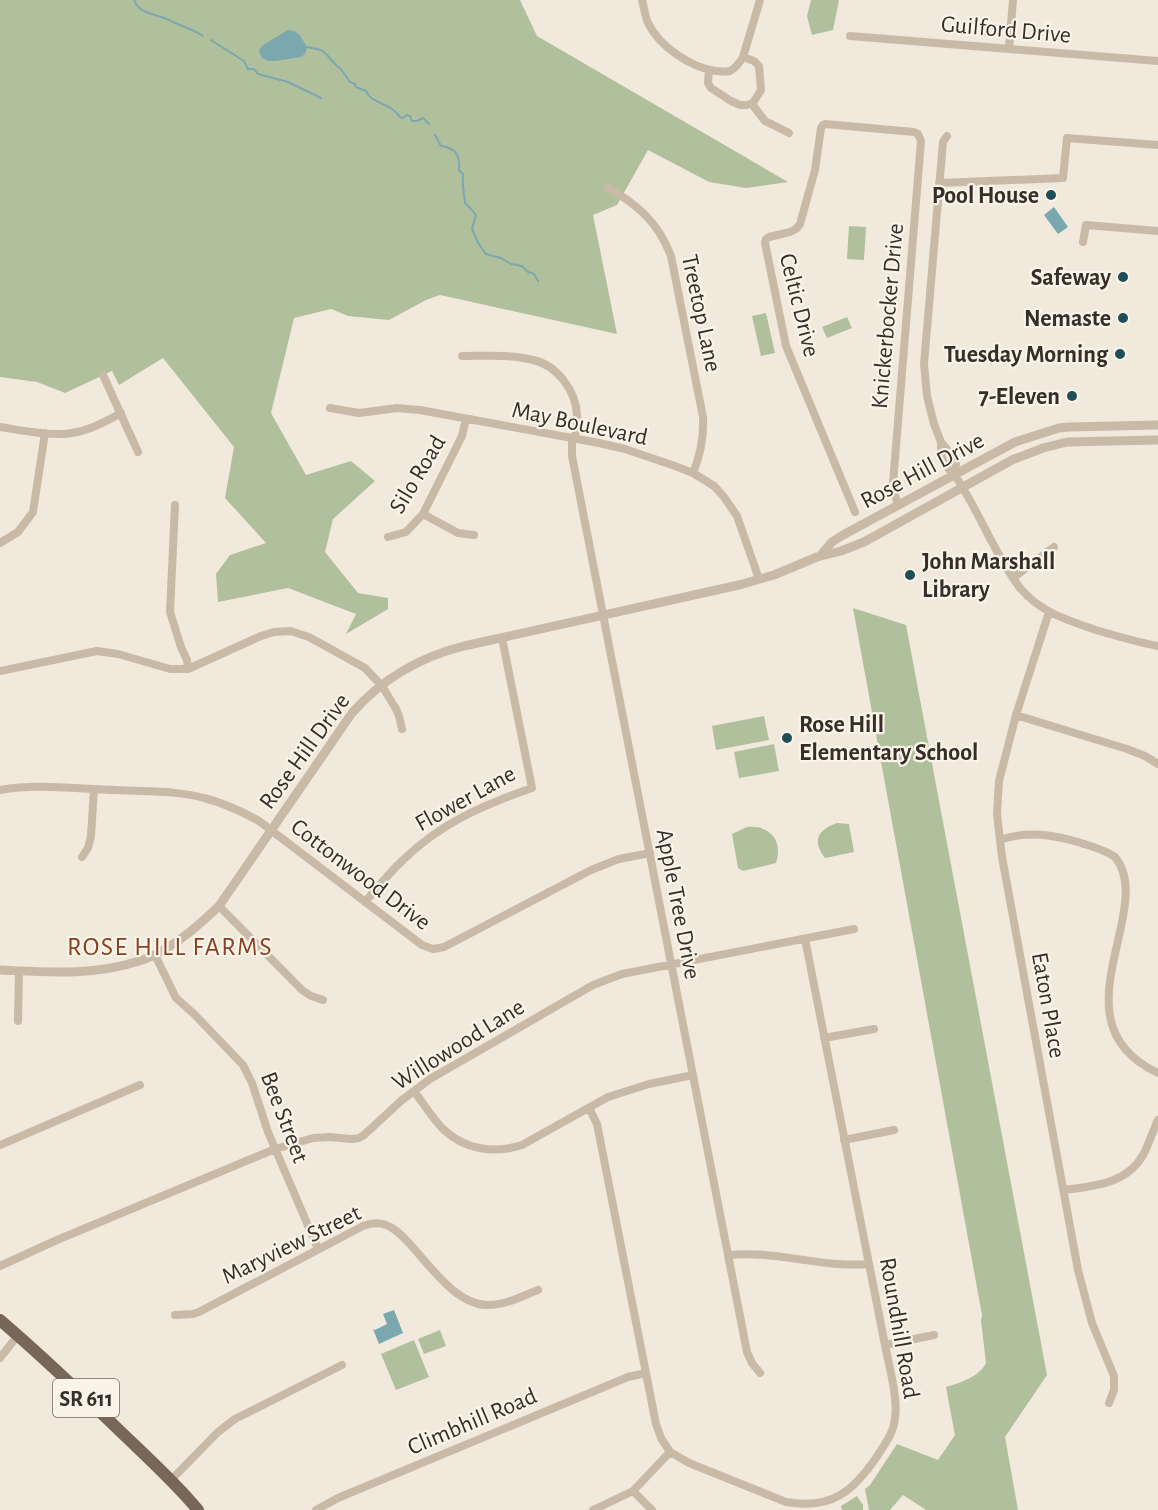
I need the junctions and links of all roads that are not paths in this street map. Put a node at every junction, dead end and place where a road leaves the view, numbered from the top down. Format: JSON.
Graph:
{"nodes":[{"id":1,"x":642,"y":0,"type":"edge"},
{"id":2,"x":760,"y":0,"type":"edge"},
{"id":3,"x":1013,"y":0,"type":"edge"},
{"id":4,"x":850,"y":36,"type":"dead end"},
{"id":5,"x":1009,"y":49,"type":"junction"},
{"id":6,"x":743,"y":57,"type":"junction"},
{"id":7,"x":1158,"y":61,"type":"edge"},
{"id":8,"x":709,"y":70,"type":"junction"},
{"id":9,"x":752,"y":104,"type":"junction"},
{"id":10,"x":825,"y":124,"type":"joint"},
{"id":11,"x":789,"y":133,"type":"dead end"},
{"id":12,"x":947,"y":136,"type":"dead end"},
{"id":13,"x":1158,"y":145,"type":"edge"},
{"id":14,"x":939,"y":183,"type":"junction"},
{"id":15,"x":607,"y":187,"type":"dead end"},
{"id":16,"x":1158,"y":231,"type":"edge"},
{"id":17,"x":1083,"y":242,"type":"dead end"},
{"id":18,"x":462,"y":356,"type":"dead end"},
{"id":19,"x":103,"y":375,"type":"dead end"},
{"id":20,"x":330,"y":408,"type":"dead end"},
{"id":21,"x":121,"y":413,"type":"junction"},
{"id":22,"x":466,"y":419,"type":"junction"},
{"id":23,"x":1158,"y":425,"type":"edge"},
{"id":24,"x":0,"y":427,"type":"edge"},
{"id":25,"x":45,"y":433,"type":"junction"},
{"id":26,"x":573,"y":439,"type":"junction"},
{"id":27,"x":1158,"y":440,"type":"edge"},
{"id":28,"x":138,"y":452,"type":"dead end"},
{"id":29,"x":693,"y":473,"type":"junction"},
{"id":30,"x":959,"y":481,"type":"junction"},
{"id":31,"x":175,"y":505,"type":"dead end"},
{"id":32,"x":898,"y":505,"type":"junction"},
{"id":33,"x":855,"y":512,"type":"dead end"},
{"id":34,"x":423,"y":514,"type":"junction"},
{"id":35,"x":474,"y":535,"type":"dead end"},
{"id":36,"x":388,"y":537,"type":"dead end"},
{"id":37,"x":0,"y":543,"type":"edge"},
{"id":38,"x":1054,"y":547,"type":"dead end"},
{"id":39,"x":819,"y":556,"type":"junction"},
{"id":40,"x":1013,"y":578,"type":"junction"},
{"id":41,"x":759,"y":579,"type":"junction"},
{"id":42,"x":1049,"y":612,"type":"junction"},
{"id":43,"x":603,"y":615,"type":"junction"},
{"id":44,"x":502,"y":638,"type":"junction"},
{"id":45,"x":1158,"y":646,"type":"edge"},
{"id":46,"x":188,"y":669,"type":"junction"},
{"id":47,"x":0,"y":671,"type":"edge"},
{"id":48,"x":381,"y":686,"type":"junction"},
{"id":49,"x":1016,"y":714,"type":"junction"},
{"id":50,"x":402,"y":729,"type":"dead end"},
{"id":51,"x":1158,"y":764,"type":"edge"},
{"id":52,"x":94,"y":789,"type":"junction"},
{"id":53,"x":0,"y":790,"type":"edge"},
{"id":54,"x":271,"y":830,"type":"junction"},
{"id":55,"x":1000,"y":840,"type":"junction"},
{"id":56,"x":650,"y":853,"type":"junction"},
{"id":57,"x":82,"y":857,"type":"dead end"},
{"id":58,"x":1133,"y":883,"type":"dead end"},
{"id":59,"x":366,"y":902,"type":"junction"},
{"id":60,"x":219,"y":906,"type":"junction"},
{"id":61,"x":854,"y":929,"type":"dead end"},
{"id":62,"x":805,"y":939,"type":"junction"},
{"id":63,"x":155,"y":955,"type":"junction"},
{"id":64,"x":1122,"y":963,"type":"dead end"},
{"id":65,"x":671,"y":964,"type":"junction"},
{"id":66,"x":0,"y":970,"type":"edge"},
{"id":67,"x":19,"y":971,"type":"junction"},
{"id":68,"x":323,"y":1000,"type":"dead end"},
{"id":69,"x":18,"y":1021,"type":"dead end"},
{"id":70,"x":874,"y":1029,"type":"dead end"},
{"id":71,"x":824,"y":1038,"type":"junction"},
{"id":72,"x":1158,"y":1073,"type":"edge"},
{"id":73,"x":693,"y":1075,"type":"junction"},
{"id":74,"x":140,"y":1085,"type":"dead end"},
{"id":75,"x":414,"y":1090,"type":"junction"},
{"id":76,"x":589,"y":1108,"type":"junction"},
{"id":77,"x":1158,"y":1120,"type":"edge"},
{"id":78,"x":894,"y":1130,"type":"dead end"},
{"id":79,"x":844,"y":1140,"type":"junction"},
{"id":80,"x":0,"y":1145,"type":"edge"},
{"id":81,"x":275,"y":1149,"type":"junction"},
{"id":82,"x":1064,"y":1190,"type":"junction"},
{"id":83,"x":318,"y":1249,"type":"junction"},
{"id":84,"x":729,"y":1255,"type":"junction"},
{"id":85,"x":868,"y":1264,"type":"junction"},
{"id":86,"x":0,"y":1266,"type":"edge"},
{"id":87,"x":538,"y":1290,"type":"dead end"},
{"id":88,"x":175,"y":1315,"type":"dead end"},
{"id":89,"x":0,"y":1320,"type":"edge"},
{"id":90,"x":18,"y":1335,"type":"junction"},
{"id":91,"x":934,"y":1335,"type":"dead end"},
{"id":92,"x":885,"y":1344,"type":"junction"},
{"id":93,"x":0,"y":1358,"type":"edge"},
{"id":94,"x":342,"y":1365,"type":"dead end"},
{"id":95,"x":646,"y":1373,"type":"junction"},
{"id":96,"x":760,"y":1373,"type":"dead end"},
{"id":97,"x":1108,"y":1403,"type":"dead end"},
{"id":98,"x":670,"y":1452,"type":"junction"},
{"id":99,"x":171,"y":1480,"type":"junction"},
{"id":100,"x":633,"y":1491,"type":"junction"},
{"id":101,"x":198,"y":1510,"type":"edge"},
{"id":102,"x":316,"y":1510,"type":"edge"},
{"id":103,"x":593,"y":1510,"type":"edge"},
{"id":104,"x":652,"y":1510,"type":"edge"}],
"edges":[{"from":1,"to":8,"type":"street"},
{"from":2,"to":6,"type":"street"},
{"from":3,"to":5,"type":"street"},
{"from":4,"to":5,"type":"street","name":"Guilford Drive"},
{"from":5,"to":7,"type":"street","name":"Guilford Drive"},
{"from":6,"to":8,"type":"street"},
{"from":6,"to":9,"type":"street"},
{"from":8,"to":9,"type":"street"},
{"from":9,"to":11,"type":"street"},
{"from":10,"to":32,"type":"street","name":"Knickerbocker Drive"},
{"from":10,"to":33,"type":"street","name":"Celtic Drive"},
{"from":12,"to":14,"type":"street"},
{"from":13,"to":14,"type":"street"},
{"from":14,"to":30,"type":"street"},
{"from":15,"to":29,"type":"street","name":"Treetop Lane"},
{"from":16,"to":17,"type":"street"},
{"from":18,"to":26,"type":"street","name":"Apple Tree Drive"},
{"from":19,"to":21,"type":"street"},
{"from":20,"to":22,"type":"street","name":"May Boulevard"},
{"from":21,"to":25,"type":"street"},
{"from":21,"to":28,"type":"street"},
{"from":22,"to":26,"type":"street","name":"May Boulevard"},
{"from":22,"to":34,"type":"street","name":"Silo Road"},
{"from":23,"to":30,"type":"street","name":"Rose Hill Drive"},
{"from":24,"to":25,"type":"street"},
{"from":25,"to":37,"type":"street"},
{"from":26,"to":29,"type":"street","name":"May Boulevard"},
{"from":26,"to":43,"type":"street","name":"Apple Tree Drive"},
{"from":27,"to":30,"type":"street","name":"Rose Hill Drive"},
{"from":29,"to":41,"type":"street","name":"May Boulevard"},
{"from":30,"to":32,"type":"street","name":"Rose Hill Drive"},
{"from":30,"to":39,"type":"street","name":"Rose Hill Drive"},
{"from":30,"to":40,"type":"street"},
{"from":31,"to":46,"type":"street"},
{"from":32,"to":39,"type":"street","name":"Rose Hill Drive"},
{"from":34,"to":35,"type":"street"},
{"from":34,"to":36,"type":"street","name":"Silo Road"},
{"from":38,"to":40,"type":"street"},
{"from":39,"to":41,"type":"street","name":"Rose Hill Drive"},
{"from":40,"to":42,"type":"street"},
{"from":41,"to":43,"type":"street","name":"Rose Hill Drive"},
{"from":42,"to":45,"type":"street"},
{"from":42,"to":49,"type":"street","name":"Eaton Place"},
{"from":43,"to":44,"type":"street","name":"Rose Hill Drive"},
{"from":43,"to":56,"type":"street","name":"Apple Tree Drive"},
{"from":44,"to":48,"type":"street","name":"Rose Hill Drive"},
{"from":44,"to":59,"type":"street","name":"Flower Lane"},
{"from":46,"to":47,"type":"street"},
{"from":46,"to":48,"type":"street"},
{"from":48,"to":50,"type":"street"},
{"from":48,"to":54,"type":"street","name":"Rose Hill Drive"},
{"from":49,"to":51,"type":"street"},
{"from":49,"to":55,"type":"street","name":"Eaton Place"},
{"from":52,"to":53,"type":"street","name":"Cottonwood Drive"},
{"from":52,"to":54,"type":"street","name":"Cottonwood Drive"},
{"from":52,"to":57,"type":"street"},
{"from":54,"to":59,"type":"street","name":"Cottonwood Drive"},
{"from":54,"to":60,"type":"street","name":"Rose Hill Drive"},
{"from":55,"to":58,"type":"street"},
{"from":55,"to":82,"type":"street","name":"Eaton Place"},
{"from":56,"to":59,"type":"street","name":"Cottonwood Drive"},
{"from":56,"to":65,"type":"street","name":"Apple Tree Drive"},
{"from":60,"to":63,"type":"street","name":"Rose Hill Drive"},
{"from":60,"to":68,"type":"street"},
{"from":61,"to":62,"type":"street","name":"Willowood Lane"},
{"from":62,"to":65,"type":"street","name":"Willowood Lane"},
{"from":62,"to":71,"type":"street","name":"Roundhill Road"},
{"from":63,"to":67,"type":"street","name":"Rose Hill Drive"},
{"from":63,"to":81,"type":"street","name":"Bee Street"},
{"from":64,"to":72,"type":"street"},
{"from":65,"to":73,"type":"street","name":"Apple Tree Drive"},
{"from":65,"to":75,"type":"street","name":"Willowood Lane"},
{"from":66,"to":67,"type":"street","name":"Rose Hill Drive"},
{"from":67,"to":69,"type":"street"},
{"from":70,"to":71,"type":"street"},
{"from":71,"to":79,"type":"street","name":"Roundhill Road"},
{"from":73,"to":76,"type":"street"},
{"from":73,"to":84,"type":"street","name":"Apple Tree Drive"},
{"from":74,"to":80,"type":"street"},
{"from":75,"to":76,"type":"street"},
{"from":75,"to":81,"type":"street","name":"Willowood Lane"},
{"from":76,"to":95,"type":"street"},
{"from":77,"to":82,"type":"street"},
{"from":78,"to":79,"type":"street"},
{"from":79,"to":85,"type":"street","name":"Roundhill Road"},
{"from":81,"to":83,"type":"street","name":"Bee Street"},
{"from":81,"to":86,"type":"street","name":"Willowood Lane"},
{"from":82,"to":97,"type":"street","name":"Eaton Place"},
{"from":83,"to":87,"type":"street","name":"Maryview Street"},
{"from":83,"to":88,"type":"street","name":"Maryview Street"},
{"from":84,"to":85,"type":"street"},
{"from":84,"to":96,"type":"street","name":"Apple Tree Drive"},
{"from":85,"to":92,"type":"street","name":"Roundhill Road"},
{"from":89,"to":90,"type":"main road","number":"SR 611"},
{"from":90,"to":93,"type":"street"},
{"from":90,"to":99,"type":"main road","number":"SR 611"},
{"from":91,"to":92,"type":"street"},
{"from":92,"to":98,"type":"street","name":"Roundhill Road"},
{"from":94,"to":99,"type":"street"},
{"from":95,"to":98,"type":"street"},
{"from":95,"to":102,"type":"street","name":"Climbhill Road"},
{"from":98,"to":100,"type":"street"},
{"from":99,"to":101,"type":"main road","number":"SR 611"},
{"from":100,"to":103,"type":"street"},
{"from":100,"to":104,"type":"street"}]}
